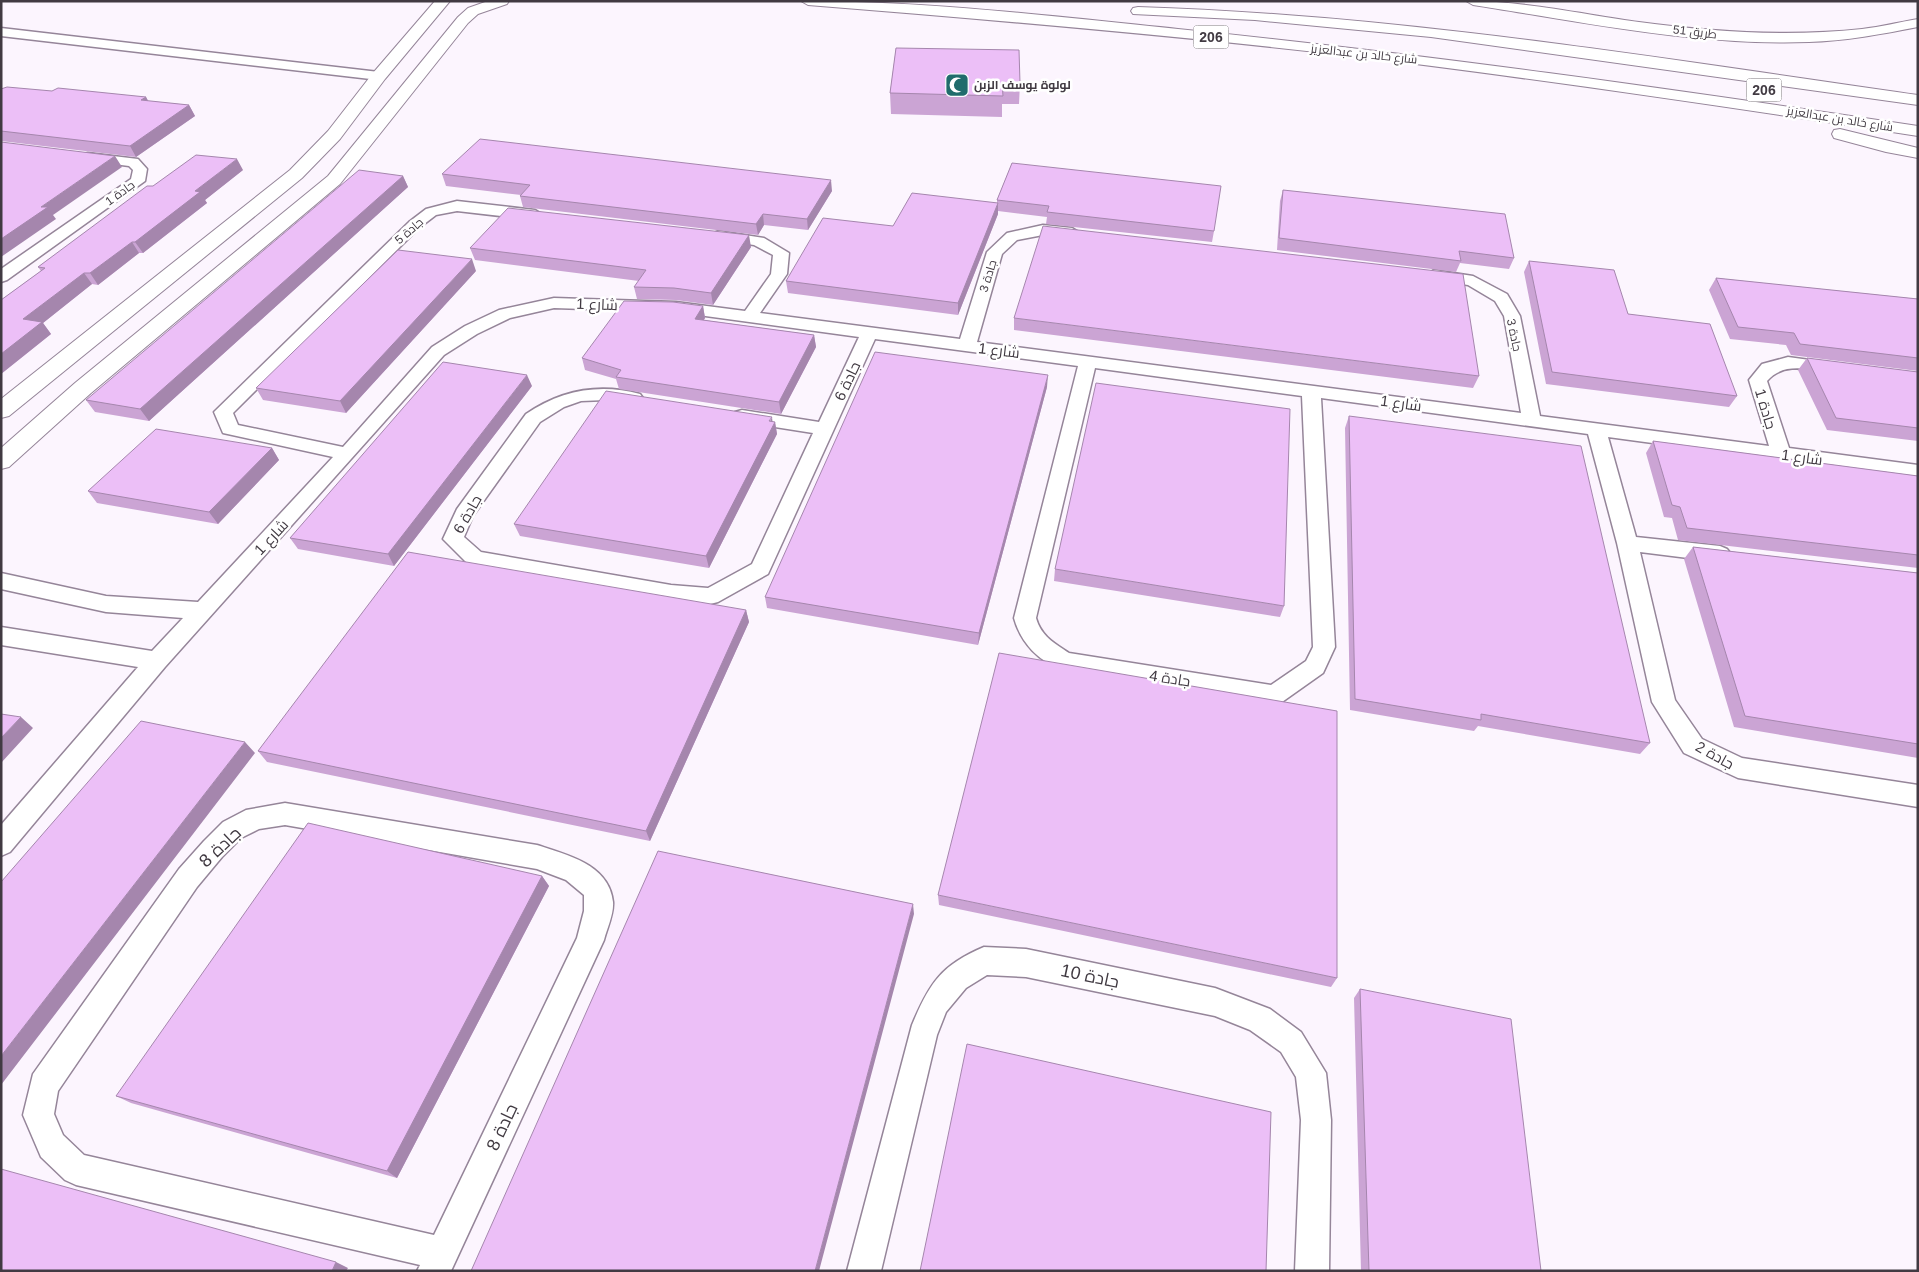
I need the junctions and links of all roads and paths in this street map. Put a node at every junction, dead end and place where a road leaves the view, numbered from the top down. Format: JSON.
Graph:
{"nodes":[{"id":1,"x":443,"y":1,"type":"edge"},
{"id":2,"x":502,"y":1,"type":"edge"},
{"id":3,"x":808,"y":1,"type":"edge"},
{"id":4,"x":1473,"y":1,"type":"edge"},
{"id":5,"x":1551,"y":1,"type":"edge"},
{"id":6,"x":1119,"y":10,"type":"dead end"},
{"id":7,"x":1138,"y":12,"type":"junction"},
{"id":8,"x":1586,"y":12,"type":"junction"},
{"id":9,"x":431,"y":17,"type":"junction"},
{"id":10,"x":463,"y":20,"type":"junction"},
{"id":11,"x":1855,"y":20,"type":"dead end"},
{"id":12,"x":1743,"y":22,"type":"dead end"},
{"id":13,"x":1918,"y":22,"type":"edge"},
{"id":14,"x":1762,"y":23,"type":"dead end"},
{"id":15,"x":1140,"y":29,"type":"junction"},
{"id":16,"x":1,"y":32,"type":"edge"},
{"id":17,"x":379,"y":76,"type":"junction"},
{"id":18,"x":1829,"y":87,"type":"junction"},
{"id":19,"x":1918,"y":92,"type":"edge"},
{"id":20,"x":1918,"y":100,"type":"edge"},
{"id":21,"x":1918,"y":113,"type":"edge"},
{"id":22,"x":1822,"y":128,"type":"junction"},
{"id":23,"x":1918,"y":131,"type":"edge"},
{"id":24,"x":1918,"y":144,"type":"edge"},
{"id":25,"x":1918,"y":152,"type":"edge"},
{"id":26,"x":76,"y":155,"type":"edge"},
{"id":27,"x":555,"y":217,"type":"edge"},
{"id":28,"x":703,"y":234,"type":"edge"},
{"id":29,"x":1092,"y":236,"type":"edge"},
{"id":30,"x":1421,"y":274,"type":"edge"},
{"id":31,"x":1,"y":277,"type":"edge"},
{"id":32,"x":160,"y":283,"type":"junction"},
{"id":33,"x":201,"y":290,"type":"junction"},
{"id":34,"x":749,"y":317,"type":"junction"},
{"id":35,"x":869,"y":333,"type":"junction"},
{"id":36,"x":89,"y":340,"type":"junction"},
{"id":37,"x":134,"y":346,"type":"junction"},
{"id":38,"x":967,"y":346,"type":"junction"},
{"id":39,"x":1088,"y":362,"type":"junction"},
{"id":40,"x":1853,"y":370,"type":"edge"},
{"id":41,"x":1312,"y":392,"type":"junction"},
{"id":42,"x":648,"y":401,"type":"edge"},
{"id":43,"x":1,"y":411,"type":"edge"},
{"id":44,"x":726,"y":413,"type":"edge"},
{"id":45,"x":1532,"y":421,"type":"junction"},
{"id":46,"x":825,"y":429,"type":"junction"},
{"id":47,"x":1596,"y":429,"type":"junction"},
{"id":48,"x":347,"y":454,"type":"junction"},
{"id":49,"x":1780,"y":454,"type":"junction"},
{"id":50,"x":1,"y":461,"type":"edge"},
{"id":51,"x":1918,"y":472,"type":"edge"},
{"id":52,"x":1627,"y":543,"type":"junction"},
{"id":53,"x":1743,"y":556,"type":"edge"},
{"id":54,"x":1,"y":581,"type":"edge"},
{"id":55,"x":202,"y":611,"type":"junction"},
{"id":56,"x":1,"y":636,"type":"edge"},
{"id":57,"x":157,"y":662,"type":"junction"},
{"id":58,"x":1918,"y":796,"type":"edge"},
{"id":59,"x":1,"y":844,"type":"edge"},
{"id":60,"x":438,"y":1262,"type":"edge"},
{"id":61,"x":864,"y":1271,"type":"edge"},
{"id":62,"x":1312,"y":1271,"type":"edge"}],
"edges":[{"from":1,"to":9,"type":"main road"},
{"from":2,"to":10,"type":"main road"},
{"from":3,"to":15,"type":"main road","name":"شارع خالد بن عبدالعزيز","number":"206"},
{"from":4,"to":8,"type":"main road","name":"طريق 51"},
{"from":5,"to":8,"type":"main road","name":"طريق 51"},
{"from":6,"to":7,"type":"main road","name":"شارع خالد بن عبدالعزيز","number":"206"},
{"from":7,"to":18,"type":"main road"},
{"from":7,"to":21,"type":"main road","name":"شارع خالد بن عبدالعزيز","number":"206"},
{"from":8,"to":12,"type":"main road","name":"طريق 51"},
{"from":8,"to":13,"type":"main road","name":"طريق 51"},
{"from":9,"to":10,"type":"main road"},
{"from":9,"to":17,"type":"main road"},
{"from":10,"to":33,"type":"main road"},
{"from":11,"to":14,"type":"main road"},
{"from":15,"to":22,"type":"main road"},
{"from":15,"to":23,"type":"main road","name":"شارع خالد بن عبدالعزيز","number":"206"},
{"from":16,"to":17,"type":"street"},
{"from":17,"to":32,"type":"main road"},
{"from":18,"to":19,"type":"main road"},
{"from":18,"to":20,"type":"main road"},
{"from":22,"to":24,"type":"main road"},
{"from":22,"to":25,"type":"main road"},
{"from":26,"to":31,"type":"street","name":"جادة 1"},
{"from":27,"to":48,"type":"street","name":"جادة 5"},
{"from":28,"to":34,"type":"street"},
{"from":29,"to":38,"type":"street","name":"جادة 3"},
{"from":30,"to":45,"type":"street","name":"جادة 3"},
{"from":32,"to":33,"type":"main road"},
{"from":32,"to":36,"type":"main road"},
{"from":33,"to":37,"type":"main road"},
{"from":34,"to":35,"type":"street","name":"شارع 1"},
{"from":34,"to":48,"type":"street","name":"شارع 1"},
{"from":35,"to":38,"type":"street","name":"شارع 1"},
{"from":35,"to":46,"type":"street","name":"جادة 6"},
{"from":36,"to":37,"type":"main road"},
{"from":36,"to":43,"type":"main road"},
{"from":37,"to":50,"type":"main road"},
{"from":38,"to":39,"type":"street","name":"شارع 1"},
{"from":39,"to":41,"type":"street","name":"شارع 1"},
{"from":39,"to":41,"type":"street","name":"جادة 4"},
{"from":40,"to":49,"type":"street","name":"جادة 1"},
{"from":41,"to":45,"type":"street","name":"شارع 1"},
{"from":42,"to":46,"type":"street","name":"جادة 6"},
{"from":44,"to":46,"type":"street"},
{"from":45,"to":47,"type":"street","name":"شارع 1"},
{"from":47,"to":49,"type":"street","name":"شارع 1"},
{"from":47,"to":52,"type":"street","name":"جادة 2"},
{"from":48,"to":55,"type":"street","name":"شارع 1"},
{"from":49,"to":51,"type":"street","name":"شارع 1"},
{"from":52,"to":53,"type":"street"},
{"from":52,"to":58,"type":"street","name":"جادة 2"},
{"from":54,"to":55,"type":"street"},
{"from":55,"to":57,"type":"street","name":"شارع 1"},
{"from":56,"to":57,"type":"street"},
{"from":57,"to":59,"type":"street","name":"شارع 1"},
{"from":60,"to":60,"type":"street","name":"جادة 8"},
{"from":61,"to":62,"type":"street","name":"جادة 10"}]}
